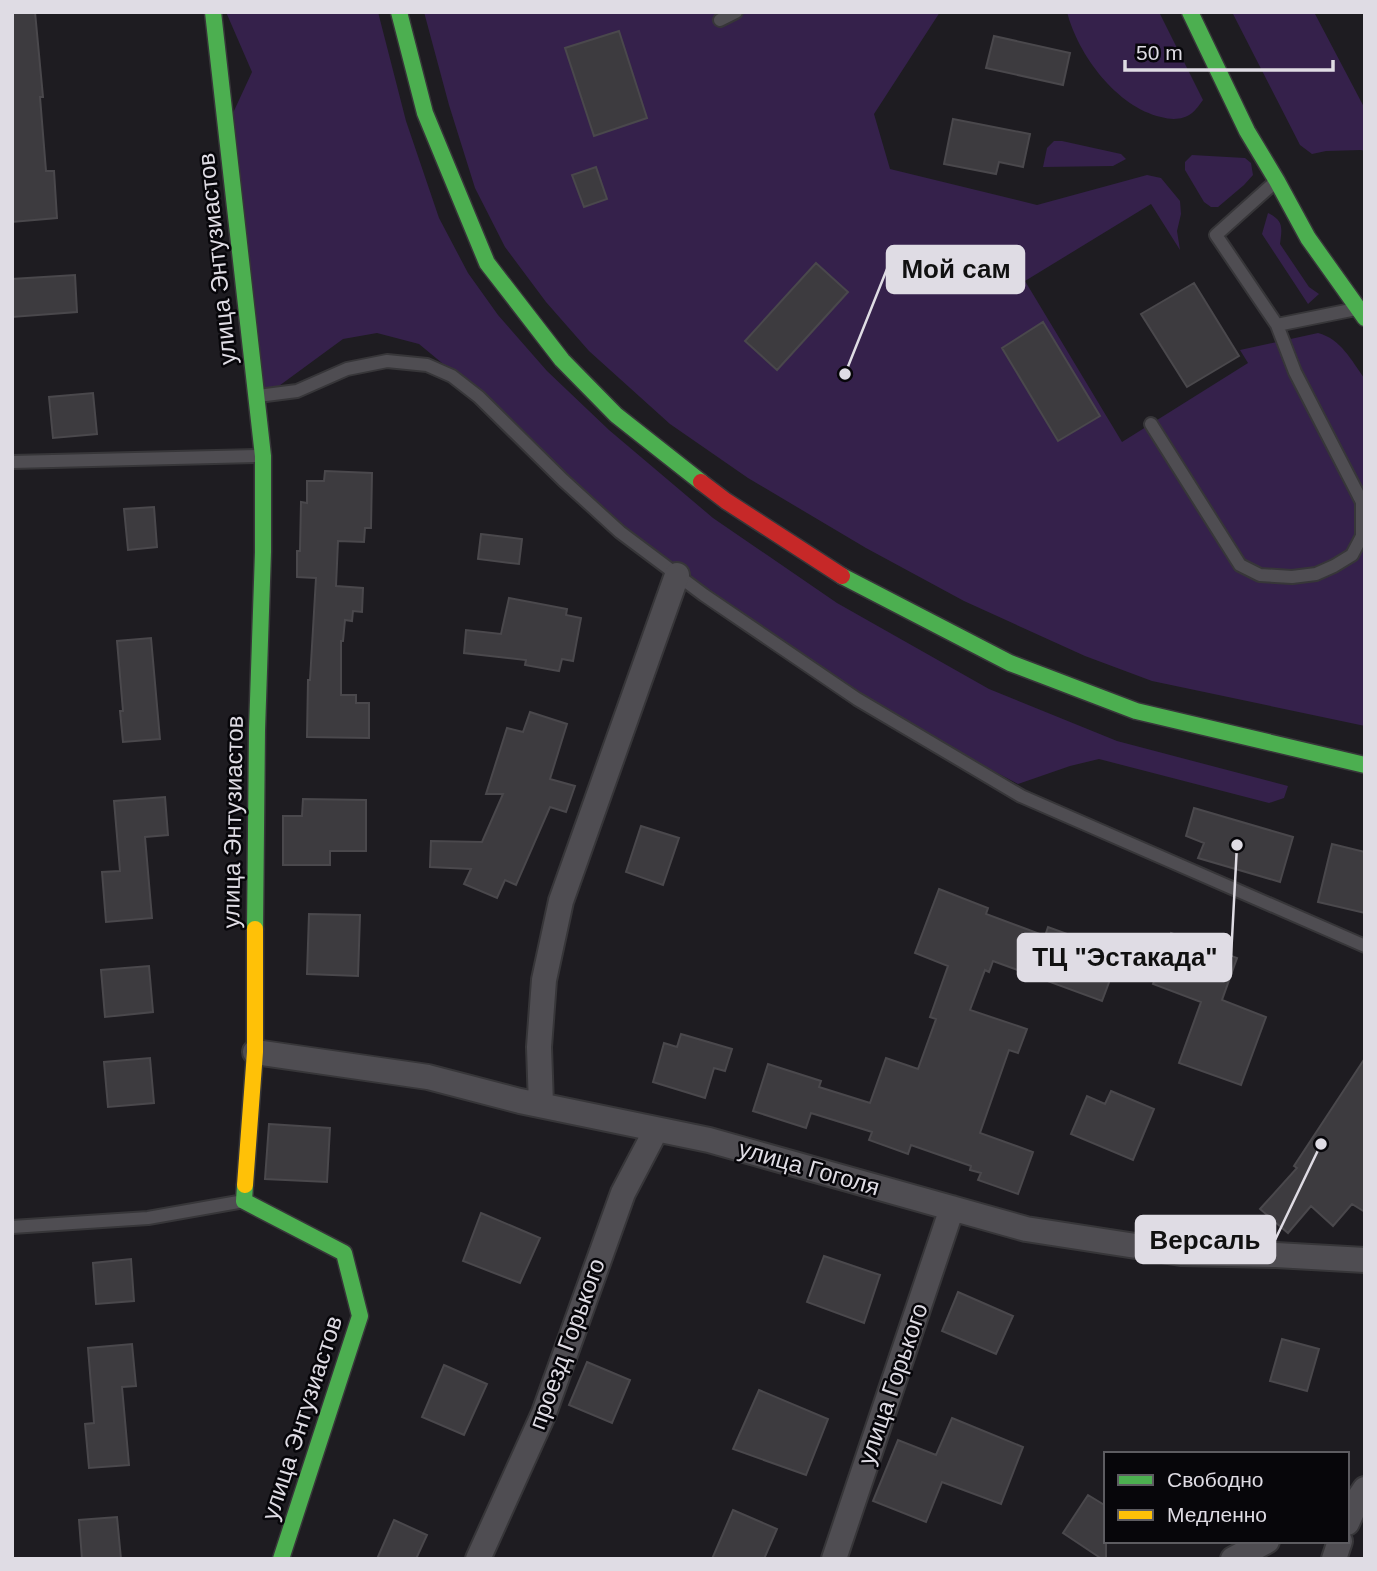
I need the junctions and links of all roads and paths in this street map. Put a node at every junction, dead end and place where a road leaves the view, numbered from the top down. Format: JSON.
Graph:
{"nodes":[{"id":1,"x":213,"y":12,"type":"edge"},
{"id":2,"x":399,"y":12,"type":"edge"},
{"id":3,"x":736,"y":12,"type":"edge"},
{"id":4,"x":1189,"y":12,"type":"edge"},
{"id":5,"x":720,"y":20,"type":"dead end"},
{"id":6,"x":1277,"y":180,"type":"junction"},
{"id":7,"x":1361,"y":313,"type":"edge"},
{"id":8,"x":1277,"y":325,"type":"junction"},
{"id":9,"x":256,"y":397,"type":"junction"},
{"id":10,"x":1151,"y":424,"type":"dead end"},
{"id":11,"x":263,"y":456,"type":"junction"},
{"id":12,"x":12,"y":462,"type":"edge"},
{"id":13,"x":677,"y":575,"type":"junction"},
{"id":14,"x":1365,"y":765,"type":"edge"},
{"id":15,"x":1365,"y":946,"type":"edge"},
{"id":16,"x":255,"y":1052,"type":"junction"},
{"id":17,"x":541,"y":1105,"type":"junction"},
{"id":18,"x":656,"y":1130,"type":"junction"},
{"id":19,"x":244,"y":1201,"type":"junction"},
{"id":20,"x":952,"y":1208,"type":"junction"},
{"id":21,"x":12,"y":1227,"type":"edge"},
{"id":22,"x":1365,"y":1260,"type":"edge"},
{"id":23,"x":1365,"y":1473,"type":"edge"},
{"id":24,"x":1349,"y":1485,"type":"edge"},
{"id":25,"x":1365,"y":1489,"type":"edge"},
{"id":26,"x":1349,"y":1519,"type":"edge"},
{"id":27,"x":1263,"y":1543,"type":"edge"},
{"id":28,"x":281,"y":1559,"type":"edge"},
{"id":29,"x":478,"y":1559,"type":"edge"},
{"id":30,"x":834,"y":1559,"type":"edge"},
{"id":31,"x":1233,"y":1559,"type":"edge"}],
"edges":[{"from":1,"to":9,"type":"street","name":"улица Энтузиастов"},
{"from":2,"to":14,"type":"street"},
{"from":3,"to":5,"type":"lane"},
{"from":4,"to":6,"type":"street"},
{"from":6,"to":7,"type":"street"},
{"from":6,"to":8,"type":"lane"},
{"from":7,"to":8,"type":"lane"},
{"from":8,"to":10,"type":"lane"},
{"from":9,"to":11,"type":"street","name":"улица Энтузиастов"},
{"from":9,"to":13,"type":"lane"},
{"from":11,"to":12,"type":"lane"},
{"from":11,"to":16,"type":"street","name":"улица Энтузиастов"},
{"from":13,"to":15,"type":"lane"},
{"from":13,"to":17,"type":"street"},
{"from":16,"to":17,"type":"street","name":"улица Гоголя"},
{"from":16,"to":19,"type":"street","name":"улица Энтузиастов"},
{"from":17,"to":18,"type":"street","name":"улица Гоголя"},
{"from":18,"to":20,"type":"street","name":"улица Гоголя"},
{"from":18,"to":29,"type":"street","name":"проезд Горького"},
{"from":19,"to":21,"type":"lane"},
{"from":19,"to":28,"type":"street","name":"улица Энтузиастов"},
{"from":20,"to":22,"type":"street","name":"улица Гоголя"},
{"from":20,"to":30,"type":"street","name":"улица Горького"},
{"from":23,"to":24,"type":"street"},
{"from":25,"to":26,"type":"street"},
{"from":27,"to":31,"type":"street"}]}
